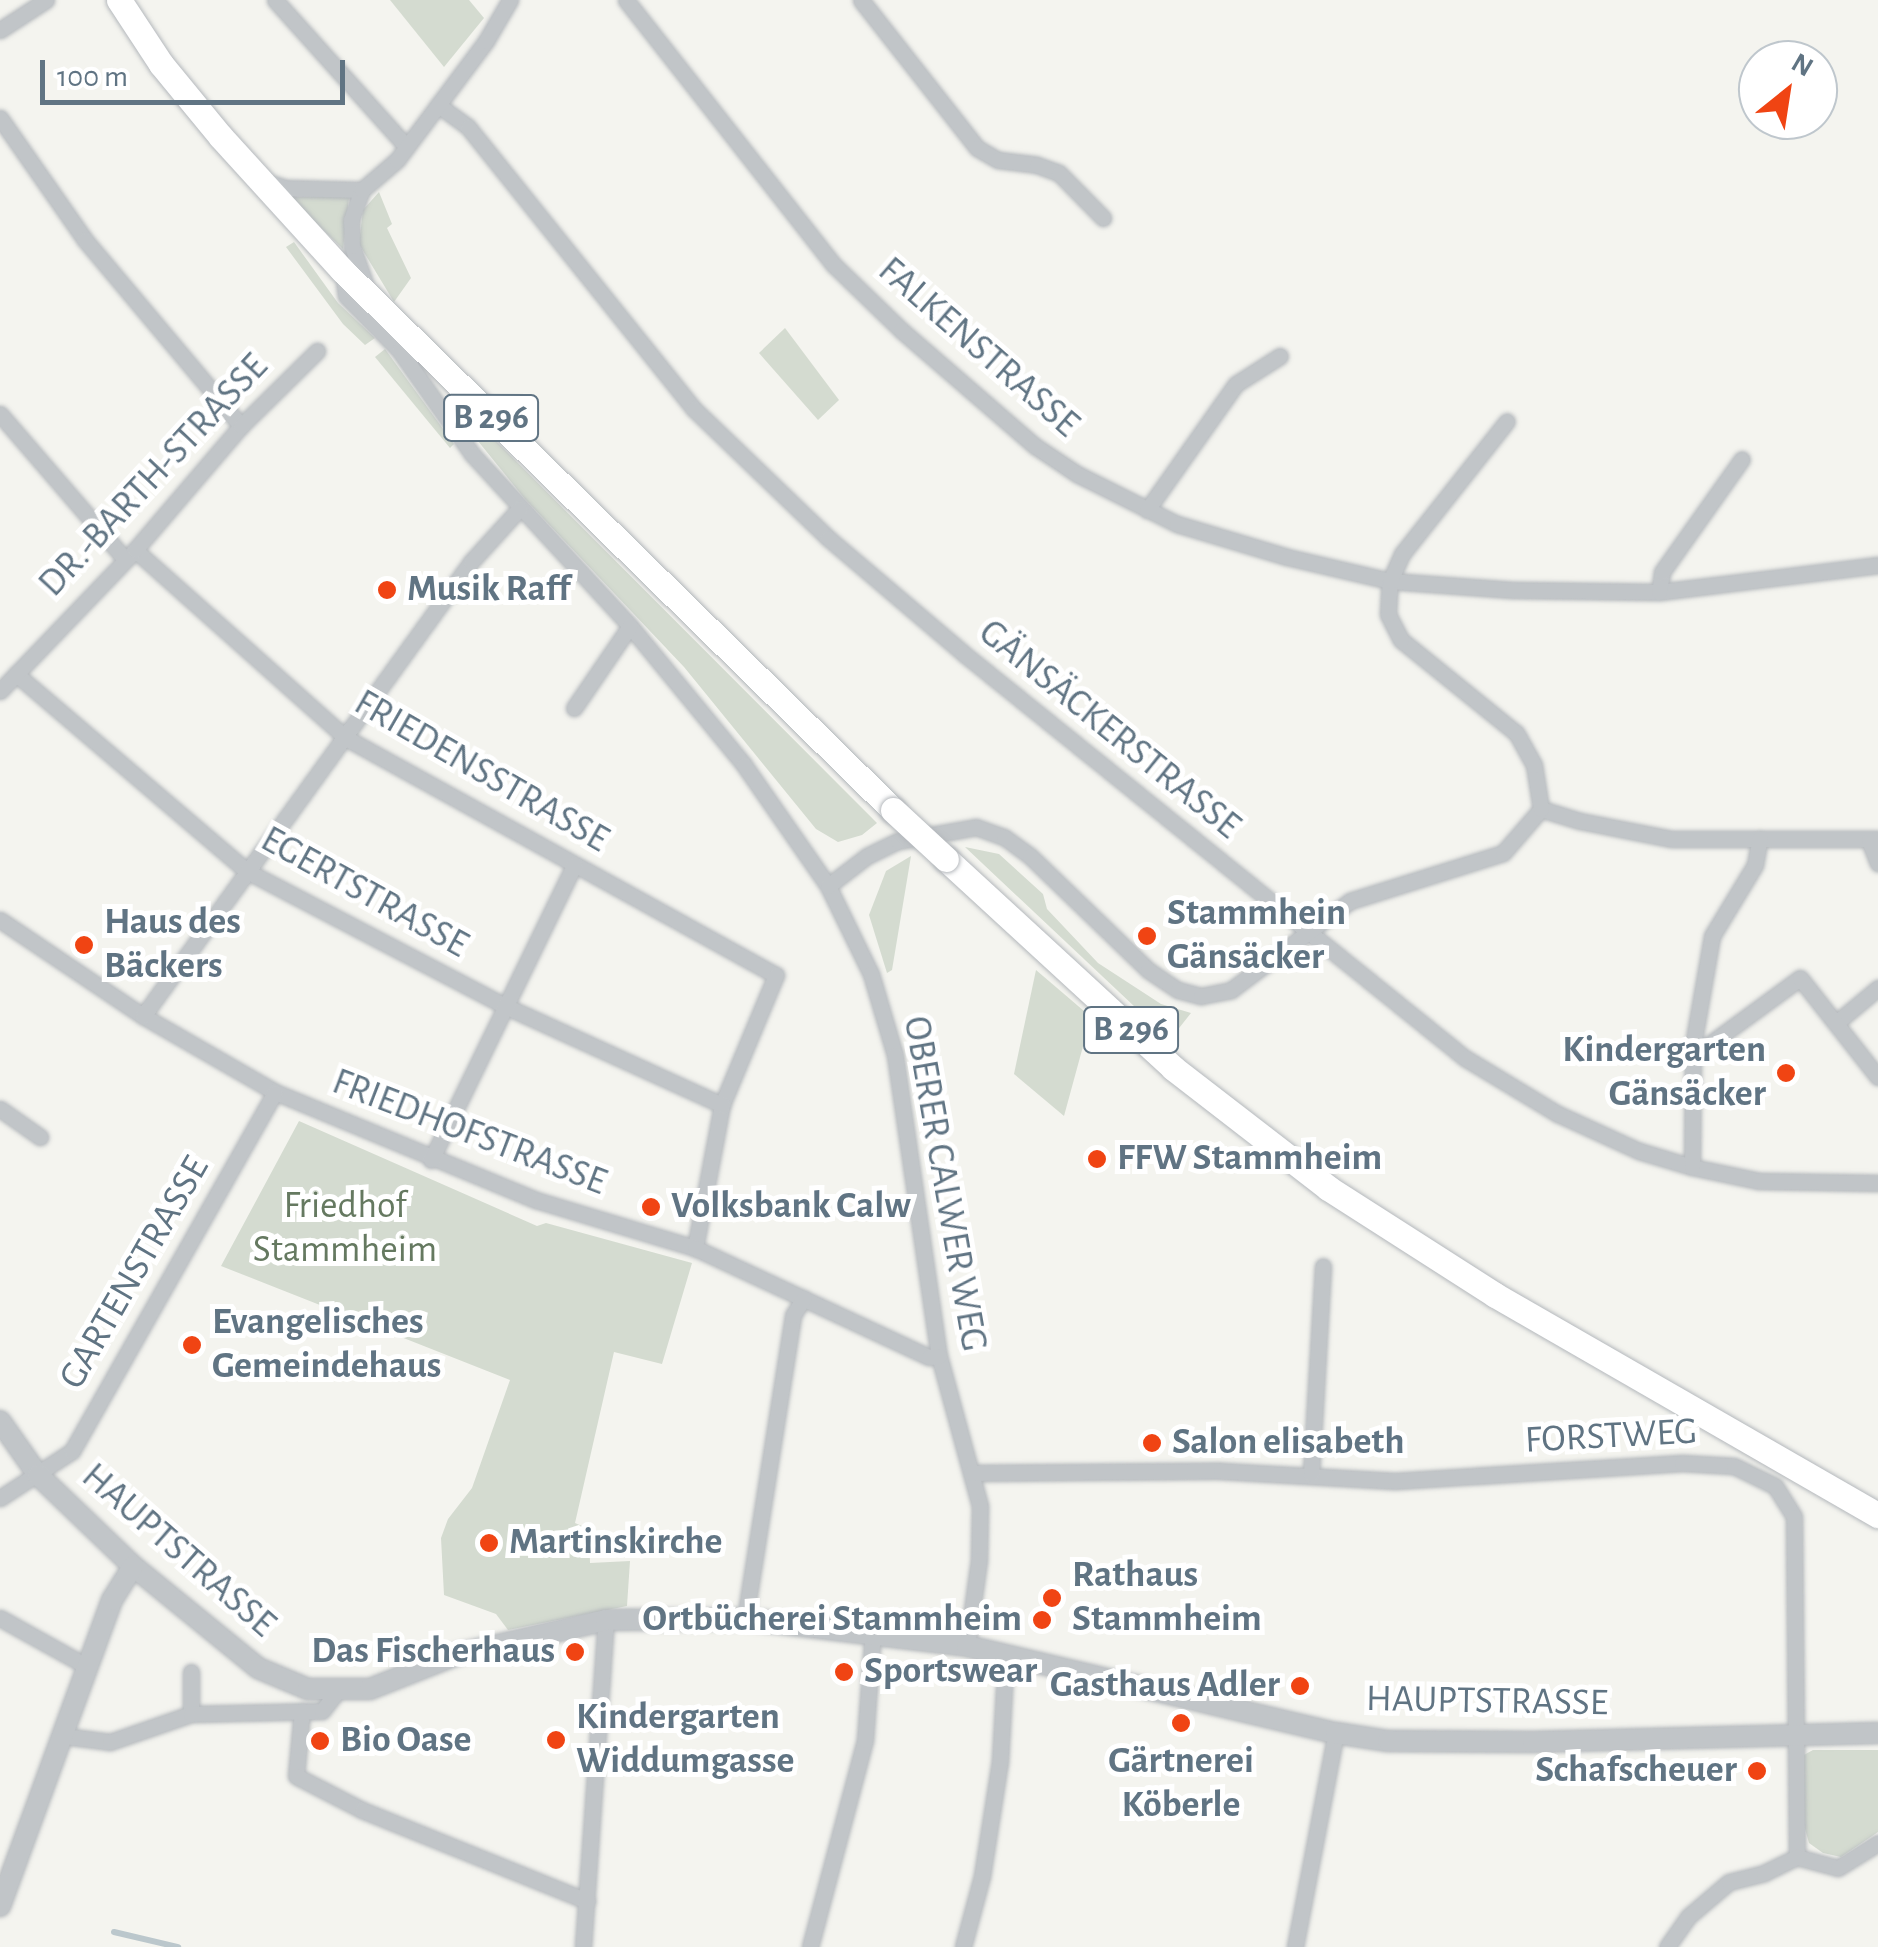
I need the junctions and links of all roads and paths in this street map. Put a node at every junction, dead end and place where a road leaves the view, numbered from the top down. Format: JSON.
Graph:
{"nodes":[{"id":1,"x":46,"y":0,"type":"edge"},
{"id":2,"x":118,"y":0,"type":"edge"},
{"id":3,"x":275,"y":0,"type":"edge"},
{"id":4,"x":510,"y":0,"type":"edge"},
{"id":5,"x":626,"y":0,"type":"edge"},
{"id":6,"x":861,"y":0,"type":"edge"},
{"id":7,"x":0,"y":30,"type":"edge"},
{"id":8,"x":438,"y":105,"type":"junction"},
{"id":9,"x":0,"y":118,"type":"edge"},
{"id":10,"x":405,"y":145,"type":"junction"},
{"id":11,"x":258,"y":179,"type":"junction"},
{"id":12,"x":362,"y":190,"type":"junction"},
{"id":13,"x":1103,"y":218,"type":"dead end"},
{"id":14,"x":342,"y":270,"type":"junction"},
{"id":15,"x":377,"y":305,"type":"junction"},
{"id":16,"x":317,"y":351,"type":"dead end"},
{"id":17,"x":1280,"y":356,"type":"dead end"},
{"id":18,"x":0,"y":414,"type":"edge"},
{"id":19,"x":1506,"y":421,"type":"dead end"},
{"id":20,"x":241,"y":426,"type":"junction"},
{"id":21,"x":1742,"y":459,"type":"dead end"},
{"id":22,"x":519,"y":509,"type":"junction"},
{"id":23,"x":1147,"y":510,"type":"junction"},
{"id":24,"x":129,"y":553,"type":"junction"},
{"id":25,"x":1878,"y":565,"type":"edge"},
{"id":26,"x":1390,"y":580,"type":"junction"},
{"id":27,"x":1659,"y":592,"type":"junction"},
{"id":28,"x":630,"y":626,"type":"junction"},
{"id":29,"x":16,"y":674,"type":"junction"},
{"id":30,"x":0,"y":691,"type":"edge"},
{"id":31,"x":574,"y":708,"type":"dead end"},
{"id":32,"x":346,"y":738,"type":"junction"},
{"id":33,"x":1541,"y":809,"type":"junction"},
{"id":34,"x":1760,"y":838,"type":"junction"},
{"id":35,"x":1873,"y":839,"type":"edge"},
{"id":36,"x":1878,"y":863,"type":"edge"},
{"id":37,"x":574,"y":865,"type":"junction"},
{"id":38,"x":247,"y":871,"type":"junction"},
{"id":39,"x":828,"y":886,"type":"junction"},
{"id":40,"x":0,"y":920,"type":"edge"},
{"id":41,"x":1308,"y":934,"type":"junction"},
{"id":42,"x":1878,"y":988,"type":"edge"},
{"id":43,"x":505,"y":1006,"type":"junction"},
{"id":44,"x":143,"y":1016,"type":"junction"},
{"id":45,"x":1836,"y":1022,"type":"junction"},
{"id":46,"x":1693,"y":1045,"type":"junction"},
{"id":47,"x":1878,"y":1077,"type":"edge"},
{"id":48,"x":275,"y":1092,"type":"junction"},
{"id":49,"x":722,"y":1106,"type":"junction"},
{"id":50,"x":0,"y":1109,"type":"edge"},
{"id":51,"x":40,"y":1137,"type":"dead end"},
{"id":52,"x":431,"y":1160,"type":"junction"},
{"id":53,"x":1692,"y":1167,"type":"junction"},
{"id":54,"x":1878,"y":1184,"type":"edge"},
{"id":55,"x":695,"y":1248,"type":"junction"},
{"id":56,"x":1324,"y":1266,"type":"dead end"},
{"id":57,"x":804,"y":1298,"type":"junction"},
{"id":58,"x":939,"y":1356,"type":"junction"},
{"id":59,"x":0,"y":1421,"type":"edge"},
{"id":60,"x":970,"y":1473,"type":"junction"},
{"id":61,"x":1310,"y":1474,"type":"junction"},
{"id":62,"x":38,"y":1475,"type":"junction"},
{"id":63,"x":0,"y":1498,"type":"edge"},
{"id":64,"x":1878,"y":1515,"type":"edge"},
{"id":65,"x":133,"y":1566,"type":"junction"},
{"id":66,"x":0,"y":1618,"type":"edge"},
{"id":67,"x":745,"y":1619,"type":"junction"},
{"id":68,"x":606,"y":1620,"type":"junction"},
{"id":69,"x":873,"y":1632,"type":"junction"},
{"id":70,"x":967,"y":1646,"type":"junction"},
{"id":71,"x":1006,"y":1654,"type":"junction"},
{"id":72,"x":88,"y":1666,"type":"junction"},
{"id":73,"x":191,"y":1672,"type":"dead end"},
{"id":74,"x":337,"y":1692,"type":"junction"},
{"id":75,"x":302,"y":1711,"type":"junction"},
{"id":76,"x":191,"y":1714,"type":"junction"},
{"id":77,"x":1336,"y":1733,"type":"junction"},
{"id":78,"x":1878,"y":1733,"type":"edge"},
{"id":79,"x":64,"y":1736,"type":"junction"},
{"id":80,"x":1792,"y":1737,"type":"junction"},
{"id":81,"x":1878,"y":1843,"type":"edge"},
{"id":82,"x":1797,"y":1856,"type":"junction"},
{"id":83,"x":586,"y":1901,"type":"junction"},
{"id":84,"x":0,"y":1906,"type":"edge"},
{"id":85,"x":583,"y":1947,"type":"edge"},
{"id":86,"x":810,"y":1947,"type":"edge"},
{"id":87,"x":964,"y":1947,"type":"edge"},
{"id":88,"x":1296,"y":1947,"type":"edge"},
{"id":89,"x":1666,"y":1947,"type":"edge"}],
"edges":[{"from":1,"to":7,"type":"street"},
{"from":2,"to":11,"type":"main road","number":"B 296"},
{"from":3,"to":10,"type":"street"},
{"from":4,"to":8,"type":"street"},
{"from":5,"to":23,"type":"street","name":"FALKENSTRASSE"},
{"from":6,"to":13,"type":"street"},
{"from":8,"to":10,"type":"street"},
{"from":8,"to":41,"type":"street","name":"GÄNSÄCKERSTRASSE"},
{"from":9,"to":20,"type":"street"},
{"from":10,"to":12,"type":"street"},
{"from":11,"to":12,"type":"street"},
{"from":11,"to":14,"type":"main road","number":"B 296"},
{"from":12,"to":15,"type":"street"},
{"from":14,"to":15,"type":"main road","number":"B 296"},
{"from":14,"to":22,"type":"street","name":"OBERER CALWER WEG"},
{"from":15,"to":64,"type":"main road","number":"B 296","bridge":true},
{"from":16,"to":20,"type":"street","name":"DR.-BARTH-STRASSE"},
{"from":17,"to":23,"type":"street"},
{"from":18,"to":24,"type":"street","name":"FRIEDENSSTRASSE"},
{"from":19,"to":26,"type":"street"},
{"from":20,"to":24,"type":"street","name":"DR.-BARTH-STRASSE"},
{"from":21,"to":27,"type":"street"},
{"from":22,"to":28,"type":"street","name":"OBERER CALWER WEG"},
{"from":22,"to":32,"type":"street"},
{"from":23,"to":26,"type":"street","name":"FALKENSTRASSE"},
{"from":24,"to":29,"type":"street","name":"DR.-BARTH-STRASSE"},
{"from":24,"to":32,"type":"street","name":"FRIEDENSSTRASSE"},
{"from":25,"to":27,"type":"street","name":"FALKENSTRASSE"},
{"from":26,"to":27,"type":"street","name":"FALKENSTRASSE"},
{"from":26,"to":33,"type":"street"},
{"from":28,"to":31,"type":"street"},
{"from":28,"to":39,"type":"street","name":"OBERER CALWER WEG"},
{"from":29,"to":30,"type":"street","name":"DR.-BARTH-STRASSE"},
{"from":29,"to":38,"type":"street","name":"EGERTSTRASSE"},
{"from":32,"to":37,"type":"street","name":"FRIEDENSSTRASSE"},
{"from":32,"to":38,"type":"street"},
{"from":33,"to":34,"type":"street"},
{"from":33,"to":41,"type":"street"},
{"from":34,"to":35,"type":"street"},
{"from":34,"to":46,"type":"street"},
{"from":35,"to":36,"type":"street"},
{"from":37,"to":43,"type":"street"},
{"from":37,"to":49,"type":"street","name":"FRIEDENSSTRASSE"},
{"from":38,"to":43,"type":"street","name":"EGERTSTRASSE"},
{"from":38,"to":44,"type":"street"},
{"from":39,"to":41,"type":"street"},
{"from":39,"to":58,"type":"street","name":"OBERER CALWER WEG"},
{"from":40,"to":44,"type":"street","name":"FRIEDHOFSTRASSE"},
{"from":41,"to":53,"type":"street","name":"GÄNSÄCKERSTRASSE"},
{"from":42,"to":45,"type":"street"},
{"from":43,"to":49,"type":"street","name":"EGERTSTRASSE"},
{"from":43,"to":52,"type":"street"},
{"from":44,"to":48,"type":"street","name":"FRIEDHOFSTRASSE"},
{"from":45,"to":46,"type":"street"},
{"from":45,"to":47,"type":"street"},
{"from":46,"to":53,"type":"street"},
{"from":48,"to":52,"type":"street","name":"FRIEDHOFSTRASSE"},
{"from":48,"to":62,"type":"street","name":"GARTENSTRASSE"},
{"from":49,"to":55,"type":"street"},
{"from":50,"to":51,"type":"street"},
{"from":52,"to":55,"type":"street","name":"FRIEDHOFSTRASSE"},
{"from":53,"to":54,"type":"street","name":"GÄNSÄCKERSTRASSE"},
{"from":55,"to":57,"type":"street","name":"FRIEDHOFSTRASSE"},
{"from":56,"to":61,"type":"street"},
{"from":57,"to":58,"type":"street","name":"FRIEDHOFSTRASSE"},
{"from":57,"to":67,"type":"street"},
{"from":58,"to":60,"type":"street","name":"OBERER CALWER WEG"},
{"from":59,"to":62,"type":"street","name":"HAUPTSTRASSE"},
{"from":60,"to":61,"type":"street","name":"FORSTWEG"},
{"from":60,"to":70,"type":"street","name":"OBERER CALWER WEG"},
{"from":61,"to":80,"type":"street","name":"FORSTWEG"},
{"from":62,"to":63,"type":"street","name":"GARTENSTRASSE"},
{"from":62,"to":65,"type":"street","name":"HAUPTSTRASSE"},
{"from":65,"to":72,"type":"street"},
{"from":65,"to":74,"type":"street","name":"HAUPTSTRASSE"},
{"from":66,"to":72,"type":"street"},
{"from":67,"to":68,"type":"street","name":"HAUPTSTRASSE"},
{"from":67,"to":69,"type":"street","name":"HAUPTSTRASSE"},
{"from":68,"to":74,"type":"street","name":"HAUPTSTRASSE"},
{"from":68,"to":83,"type":"street"},
{"from":69,"to":70,"type":"street","name":"HAUPTSTRASSE"},
{"from":69,"to":86,"type":"street"},
{"from":70,"to":71,"type":"street","name":"HAUPTSTRASSE"},
{"from":71,"to":77,"type":"street","name":"HAUPTSTRASSE"},
{"from":71,"to":87,"type":"street"},
{"from":72,"to":79,"type":"street"},
{"from":73,"to":76,"type":"street"},
{"from":74,"to":75,"type":"street","name":"HAUPTSTRASSE"},
{"from":75,"to":76,"type":"street","name":"HAUPTSTRASSE"},
{"from":75,"to":83,"type":"street"},
{"from":76,"to":79,"type":"street","name":"HAUPTSTRASSE"},
{"from":77,"to":80,"type":"street","name":"HAUPTSTRASSE"},
{"from":77,"to":88,"type":"street"},
{"from":78,"to":80,"type":"street","name":"HAUPTSTRASSE"},
{"from":79,"to":84,"type":"street"},
{"from":80,"to":82,"type":"street","name":"FORSTWEG"},
{"from":81,"to":82,"type":"street"},
{"from":82,"to":89,"type":"street"},
{"from":83,"to":85,"type":"street"}]}
